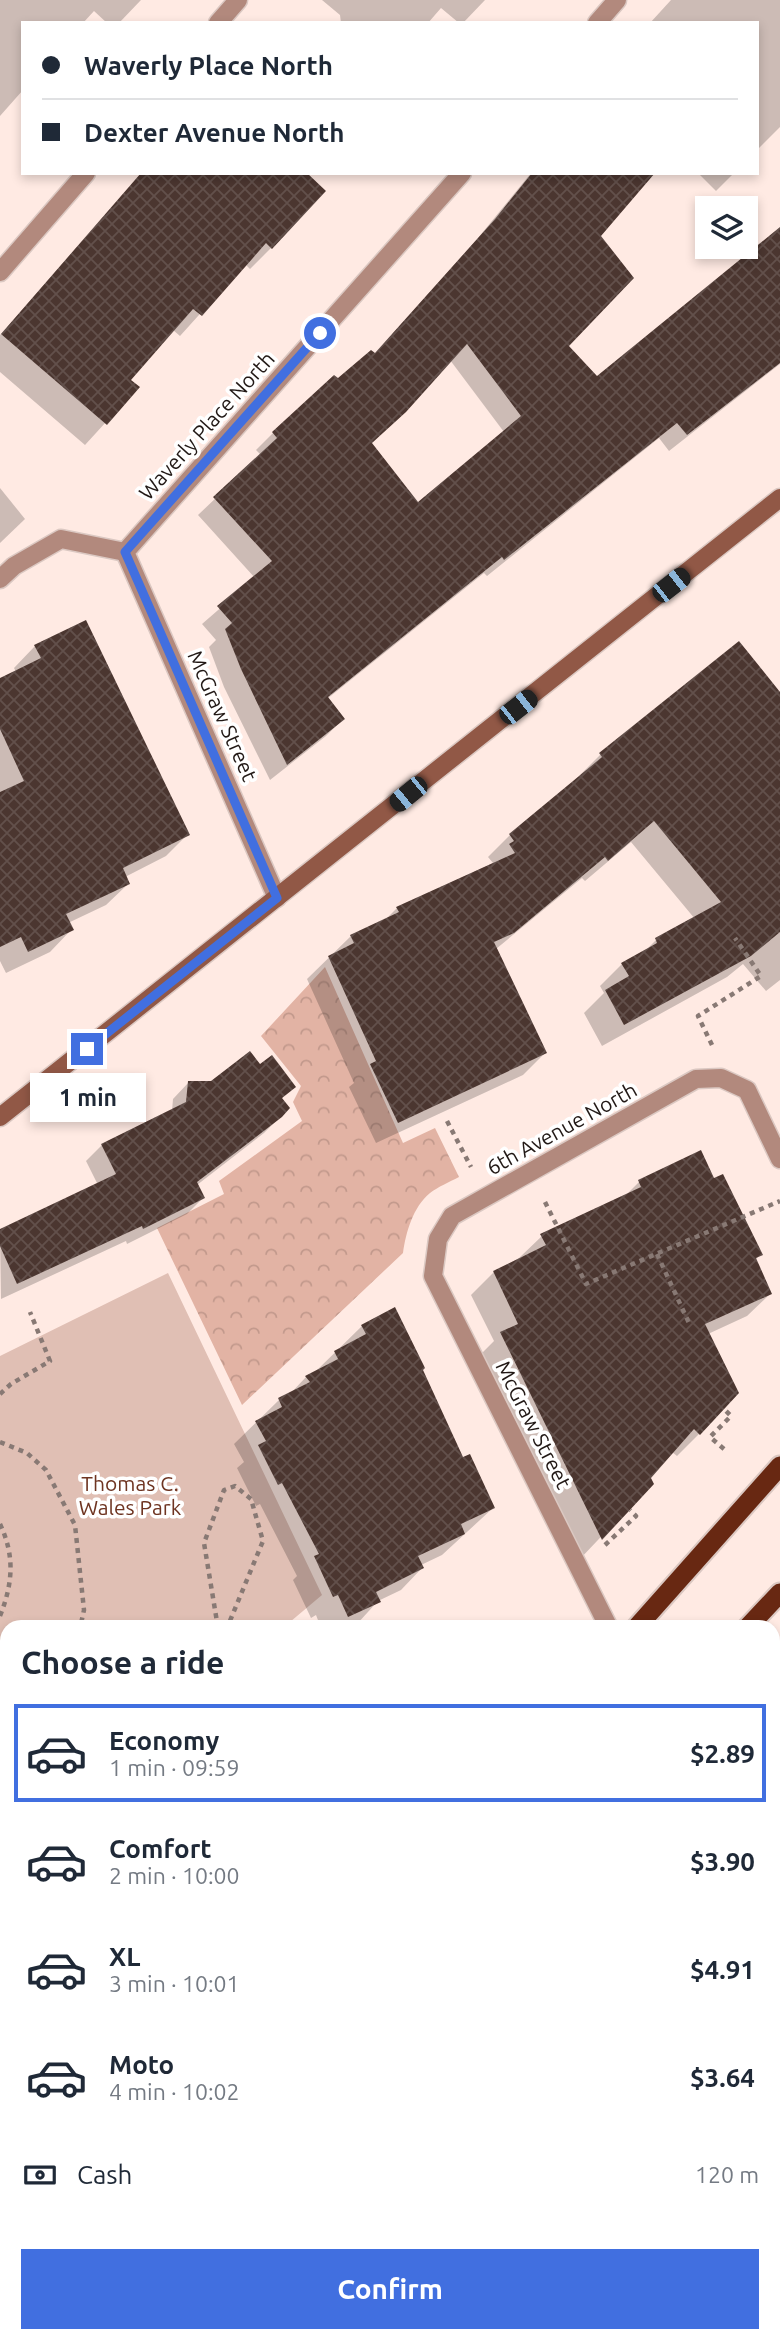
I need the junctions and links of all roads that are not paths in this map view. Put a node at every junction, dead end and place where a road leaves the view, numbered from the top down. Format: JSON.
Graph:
{"nodes":[{"id":1,"x":238,"y":0,"type":"edge"},
{"id":2,"x":617,"y":0,"type":"edge"},
{"id":3,"x":220,"y":21,"type":"edge"},
{"id":4,"x":599,"y":21,"type":"edge"},
{"id":5,"x":84,"y":175,"type":"edge"},
{"id":6,"x":460,"y":175,"type":"edge"},
{"id":7,"x":0,"y":272,"type":"edge"},
{"id":8,"x":780,"y":498,"type":"edge"},
{"id":9,"x":125,"y":552,"type":"junction"},
{"id":10,"x":0,"y":579,"type":"edge"},
{"id":11,"x":277,"y":898,"type":"junction"},
{"id":12,"x":0,"y":1117,"type":"edge"},
{"id":13,"x":780,"y":1159,"type":"edge"},
{"id":14,"x":438,"y":1238,"type":"joint"},
{"id":15,"x":780,"y":1466,"type":"edge"},
{"id":16,"x":780,"y":1593,"type":"edge"},
{"id":17,"x":605,"y":1620,"type":"edge"},
{"id":18,"x":643,"y":1620,"type":"edge"},
{"id":19,"x":755,"y":1620,"type":"edge"}],
"edges":[{"from":1,"to":3,"type":"street"},
{"from":2,"to":4,"type":"street"},
{"from":5,"to":7,"type":"street"},
{"from":6,"to":9,"type":"street","name":"Waverly Place North"},
{"from":8,"to":11,"type":"main road"},
{"from":9,"to":10,"type":"street"},
{"from":9,"to":11,"type":"street","name":"McGraw Street"},
{"from":11,"to":12,"type":"main road"},
{"from":13,"to":14,"type":"street","name":"6th Avenue North"},
{"from":14,"to":17,"type":"street","name":"McGraw Street"},
{"from":15,"to":18,"type":"highway"},
{"from":16,"to":19,"type":"highway"}]}
